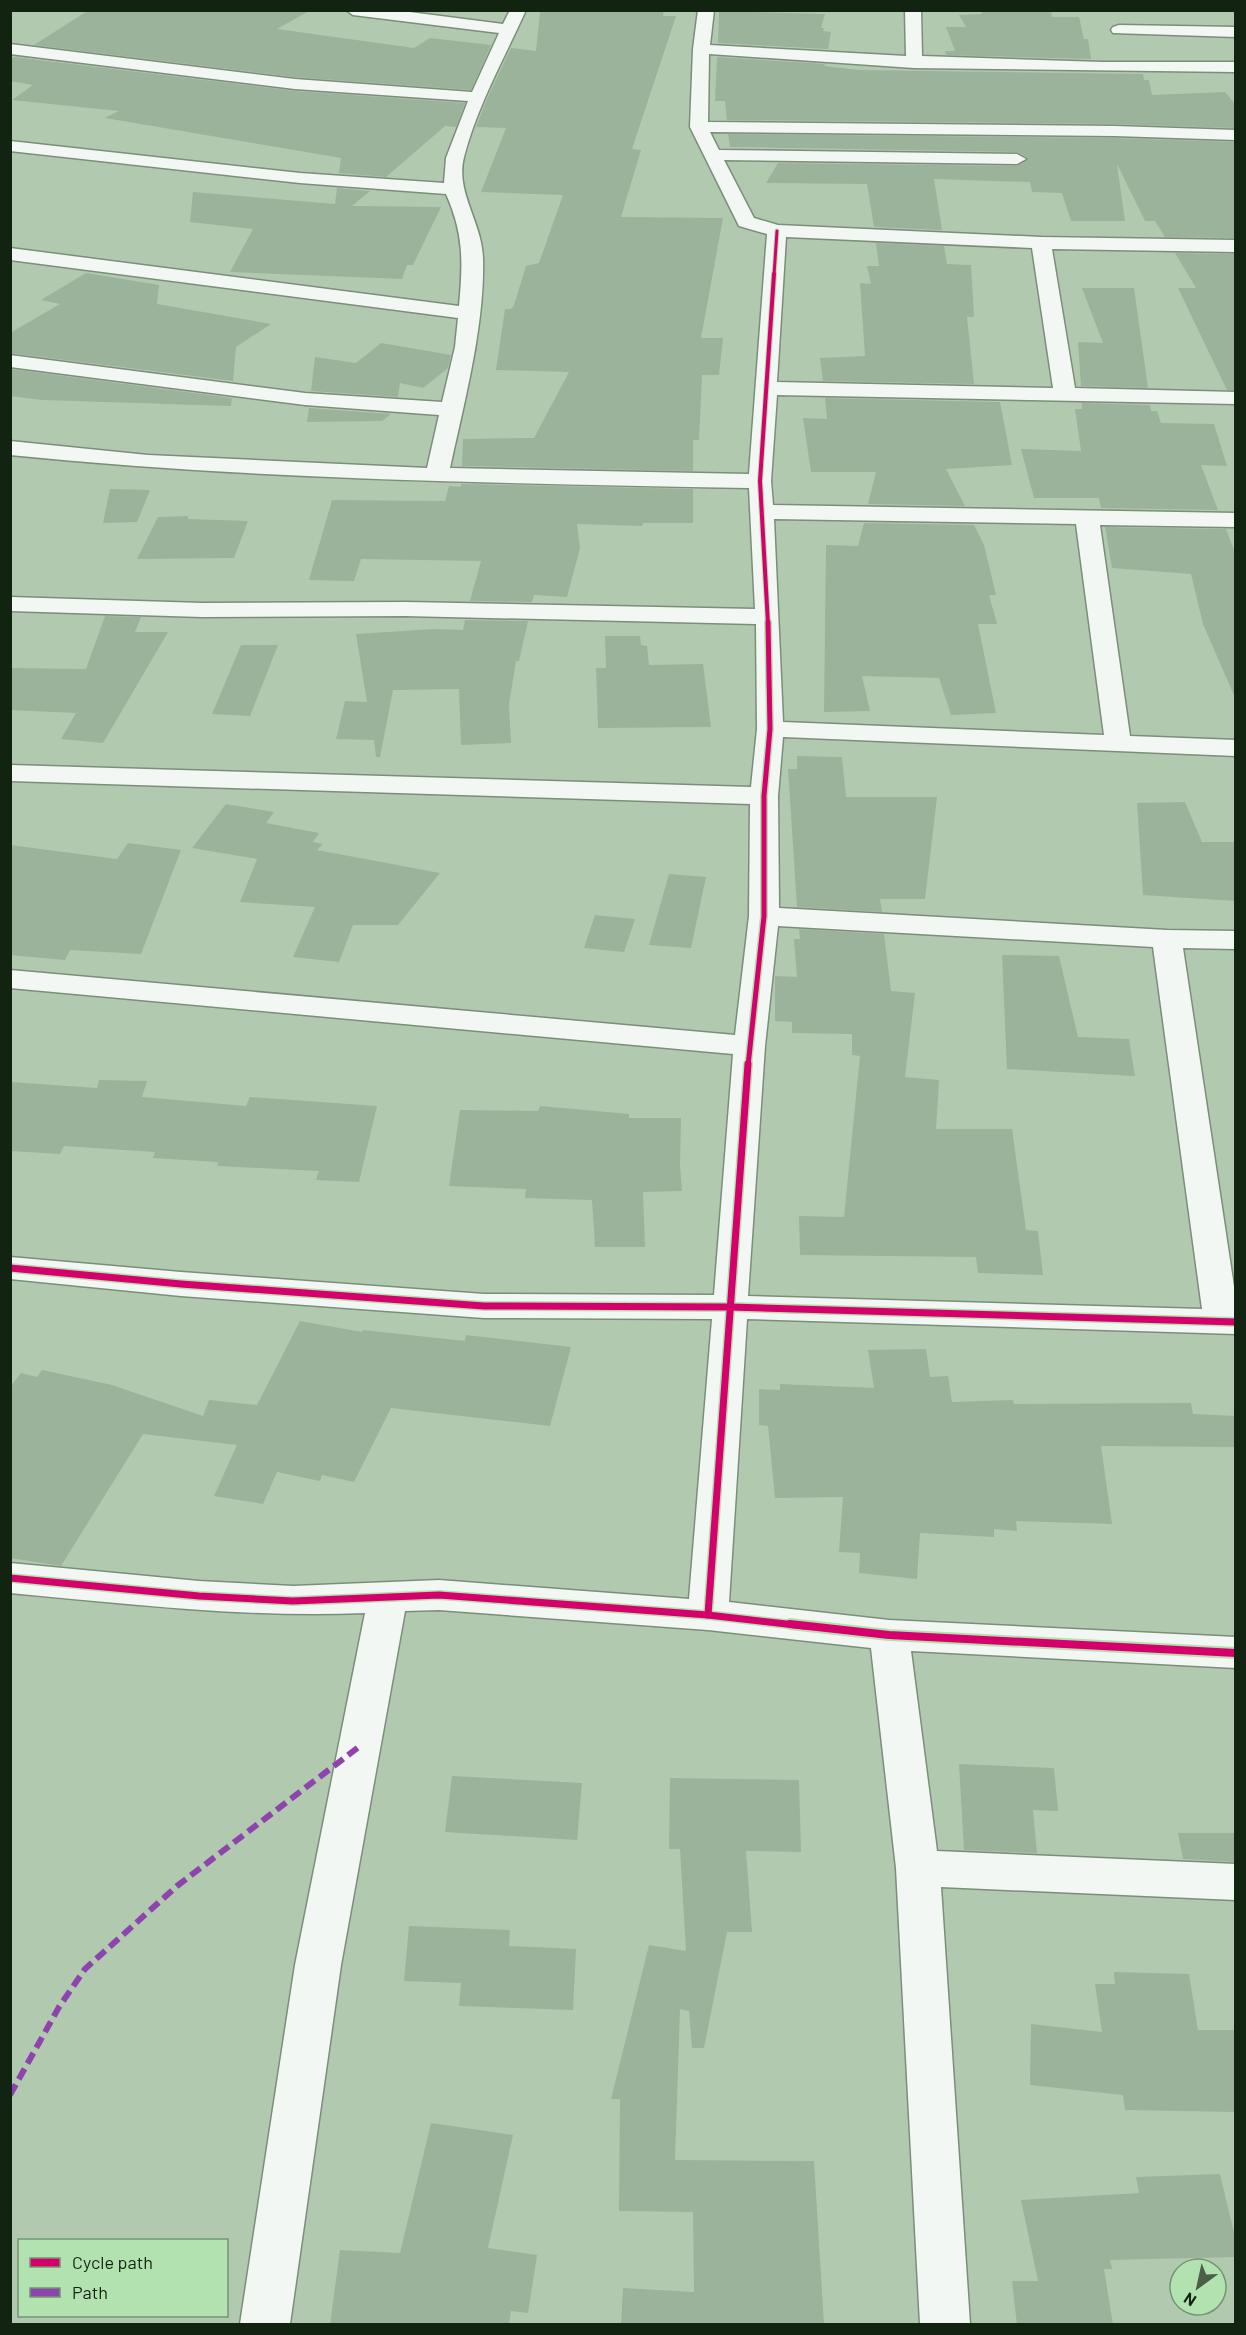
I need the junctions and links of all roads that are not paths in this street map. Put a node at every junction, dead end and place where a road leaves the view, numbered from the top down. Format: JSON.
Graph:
{"nodes":[{"id":1,"x":353,"y":10,"type":"edge"},
{"id":2,"x":518,"y":10,"type":"edge"},
{"id":3,"x":706,"y":10,"type":"edge"},
{"id":4,"x":913,"y":10,"type":"edge"},
{"id":5,"x":1116,"y":10,"type":"edge"},
{"id":6,"x":510,"y":30,"type":"junction"},
{"id":7,"x":1119,"y":30,"type":"junction"},
{"id":8,"x":1236,"y":32,"type":"edge"},
{"id":9,"x":10,"y":49,"type":"edge"},
{"id":10,"x":701,"y":50,"type":"junction"},
{"id":11,"x":915,"y":63,"type":"junction"},
{"id":12,"x":1236,"y":67,"type":"edge"},
{"id":13,"x":1124,"y":68,"type":"junction"},
{"id":14,"x":478,"y":97,"type":"junction"},
{"id":15,"x":699,"y":127,"type":"junction"},
{"id":16,"x":1236,"y":135,"type":"edge"},
{"id":17,"x":10,"y":146,"type":"edge"},
{"id":18,"x":714,"y":154,"type":"junction"},
{"id":19,"x":1017,"y":159,"type":"dead end"},
{"id":20,"x":453,"y":189,"type":"junction"},
{"id":21,"x":777,"y":231,"type":"junction"},
{"id":22,"x":1041,"y":243,"type":"junction"},
{"id":23,"x":1236,"y":246,"type":"edge"},
{"id":24,"x":10,"y":255,"type":"edge"},
{"id":25,"x":468,"y":313,"type":"junction"},
{"id":26,"x":10,"y":361,"type":"edge"},
{"id":27,"x":768,"y":388,"type":"junction"},
{"id":28,"x":1065,"y":394,"type":"junction"},
{"id":29,"x":1236,"y":398,"type":"edge"},
{"id":30,"x":452,"y":409,"type":"junction"},
{"id":31,"x":10,"y":448,"type":"edge"},
{"id":32,"x":437,"y":475,"type":"junction"},
{"id":33,"x":760,"y":481,"type":"junction"},
{"id":34,"x":763,"y":512,"type":"junction"},
{"id":35,"x":1087,"y":516,"type":"junction"},
{"id":36,"x":1236,"y":520,"type":"edge"},
{"id":37,"x":10,"y":604,"type":"edge"},
{"id":38,"x":768,"y":617,"type":"junction"},
{"id":39,"x":770,"y":729,"type":"junction"},
{"id":40,"x":1118,"y":744,"type":"junction"},
{"id":41,"x":1236,"y":748,"type":"edge"},
{"id":42,"x":10,"y":773,"type":"edge"},
{"id":43,"x":764,"y":796,"type":"junction"},
{"id":44,"x":764,"y":916,"type":"junction"},
{"id":45,"x":1167,"y":939,"type":"junction"},
{"id":46,"x":1236,"y":940,"type":"edge"},
{"id":47,"x":10,"y":979,"type":"edge"},
{"id":48,"x":749,"y":1046,"type":"junction"},
{"id":49,"x":10,"y":1268,"type":"edge"},
{"id":50,"x":730,"y":1307,"type":"junction"},
{"id":51,"x":1228,"y":1322,"type":"edge"},
{"id":52,"x":10,"y":1578,"type":"edge"},
{"id":53,"x":388,"y":1597,"type":"junction"},
{"id":54,"x":708,"y":1615,"type":"junction"},
{"id":55,"x":889,"y":1635,"type":"junction"},
{"id":56,"x":1236,"y":1653,"type":"edge"},
{"id":57,"x":918,"y":1868,"type":"junction"},
{"id":58,"x":1236,"y":1882,"type":"edge"},
{"id":59,"x":265,"y":2325,"type":"edge"},
{"id":60,"x":945,"y":2325,"type":"edge"}],
"edges":[{"from":1,"to":6,"type":"street"},
{"from":2,"to":6,"type":"street"},
{"from":3,"to":10,"type":"street"},
{"from":4,"to":11,"type":"street"},
{"from":5,"to":7,"type":"street"},
{"from":6,"to":14,"type":"street"},
{"from":7,"to":8,"type":"street"},
{"from":7,"to":13,"type":"street"},
{"from":9,"to":14,"type":"street"},
{"from":10,"to":11,"type":"street"},
{"from":10,"to":15,"type":"street"},
{"from":11,"to":13,"type":"street"},
{"from":12,"to":13,"type":"street"},
{"from":14,"to":20,"type":"street"},
{"from":15,"to":16,"type":"street"},
{"from":15,"to":18,"type":"street"},
{"from":17,"to":20,"type":"street"},
{"from":18,"to":19,"type":"street"},
{"from":18,"to":21,"type":"street"},
{"from":20,"to":25,"type":"street"},
{"from":21,"to":22,"type":"street"},
{"from":21,"to":27,"type":"street"},
{"from":22,"to":23,"type":"street"},
{"from":22,"to":28,"type":"street"},
{"from":24,"to":25,"type":"street"},
{"from":25,"to":30,"type":"street"},
{"from":26,"to":30,"type":"street"},
{"from":27,"to":28,"type":"street"},
{"from":27,"to":33,"type":"street"},
{"from":28,"to":29,"type":"street"},
{"from":30,"to":32,"type":"street"},
{"from":31,"to":32,"type":"street"},
{"from":32,"to":33,"type":"street"},
{"from":33,"to":34,"type":"street"},
{"from":34,"to":35,"type":"street"},
{"from":34,"to":38,"type":"street"},
{"from":35,"to":36,"type":"street"},
{"from":35,"to":40,"type":"street"},
{"from":37,"to":38,"type":"street"},
{"from":38,"to":39,"type":"street"},
{"from":39,"to":40,"type":"street"},
{"from":39,"to":43,"type":"street"},
{"from":40,"to":41,"type":"street"},
{"from":42,"to":43,"type":"street"},
{"from":43,"to":44,"type":"street"},
{"from":44,"to":45,"type":"street"},
{"from":44,"to":48,"type":"street"},
{"from":45,"to":46,"type":"street"},
{"from":45,"to":51,"type":"street"},
{"from":47,"to":48,"type":"street"},
{"from":48,"to":50,"type":"street"},
{"from":49,"to":50,"type":"street"},
{"from":50,"to":51,"type":"street"},
{"from":50,"to":54,"type":"street"},
{"from":52,"to":53,"type":"street"},
{"from":53,"to":54,"type":"street"},
{"from":53,"to":59,"type":"street"},
{"from":54,"to":55,"type":"street"},
{"from":55,"to":56,"type":"street"},
{"from":55,"to":57,"type":"street"},
{"from":57,"to":58,"type":"street"},
{"from":57,"to":60,"type":"street"}]}
